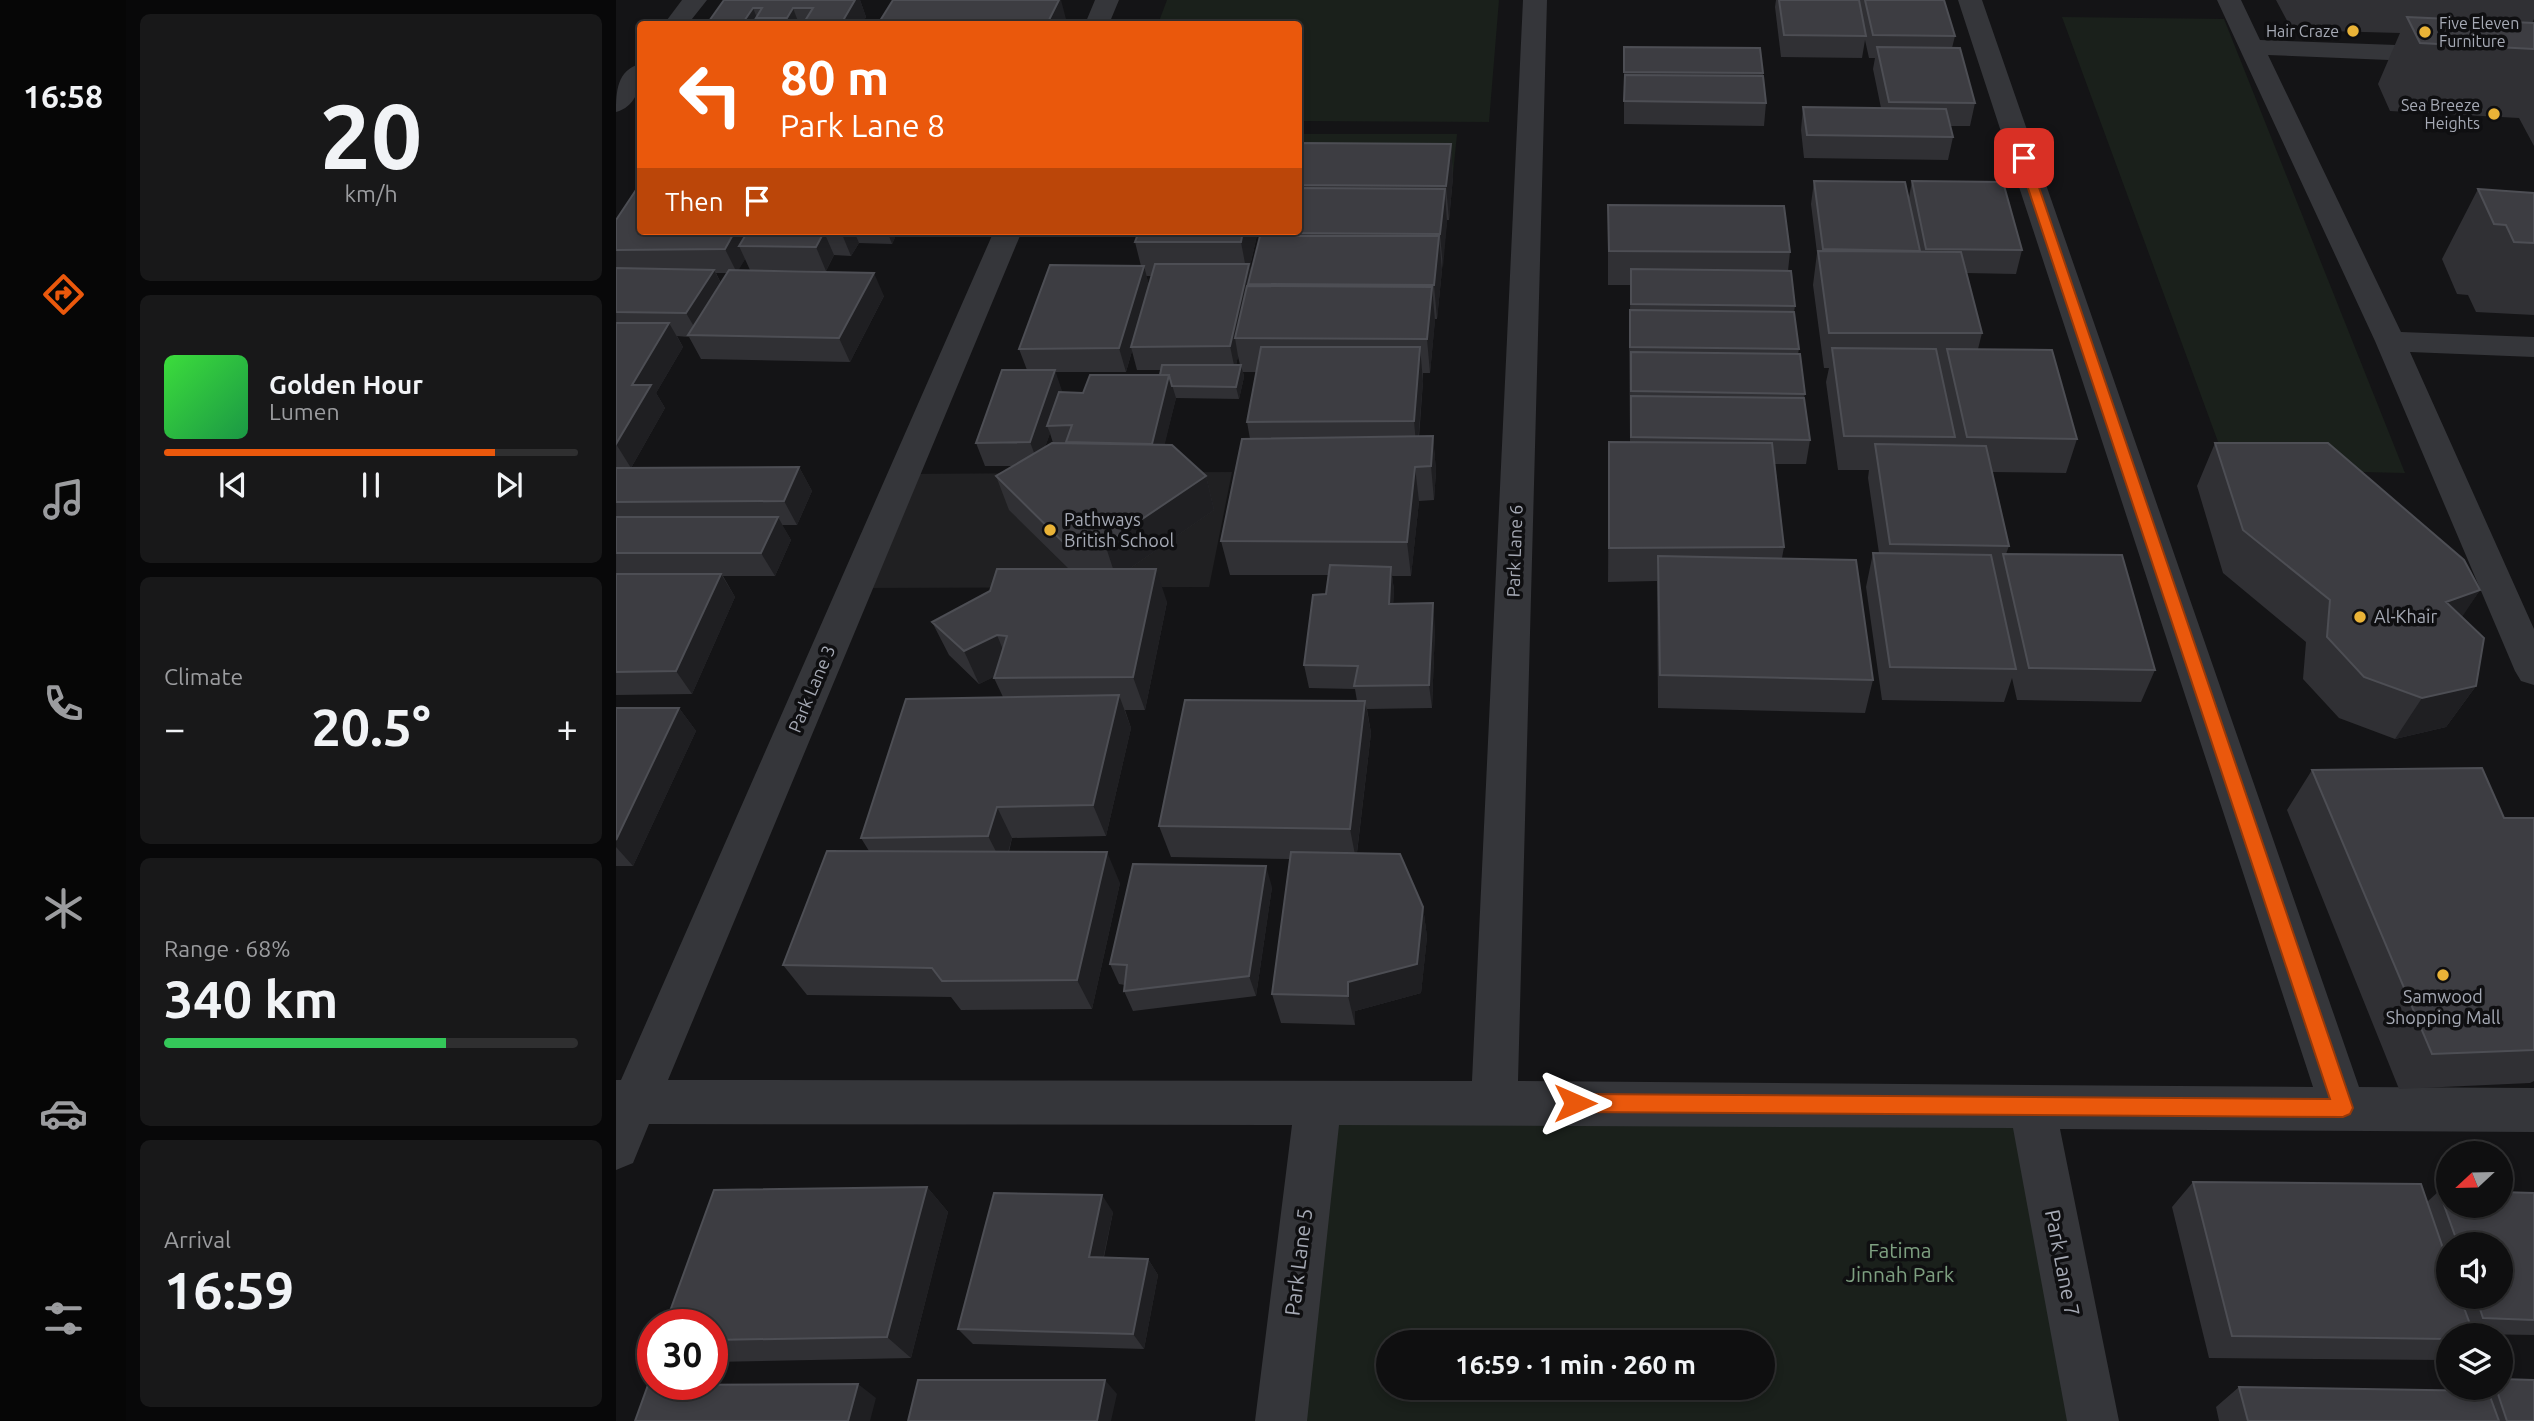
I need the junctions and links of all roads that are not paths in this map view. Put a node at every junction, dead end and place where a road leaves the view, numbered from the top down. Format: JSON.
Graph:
{"nodes":[{"id":1,"x":695,"y":0,"type":"edge"},
{"id":2,"x":1107,"y":0,"type":"edge"},
{"id":3,"x":1535,"y":0,"type":"edge"},
{"id":4,"x":1970,"y":0,"type":"edge"},
{"id":5,"x":2229,"y":0,"type":"edge"},
{"id":6,"x":678,"y":21,"type":"edge"},
{"id":7,"x":1098,"y":21,"type":"edge"},
{"id":8,"x":2252,"y":47,"type":"junction"},
{"id":9,"x":2534,"y":58,"type":"edge"},
{"id":10,"x":637,"y":76,"type":"edge"},
{"id":11,"x":616,"y":104,"type":"edge"},
{"id":12,"x":1006,"y":235,"type":"edge"},
{"id":13,"x":2390,"y":341,"type":"junction"},
{"id":14,"x":2534,"y":347,"type":"edge"},
{"id":15,"x":2534,"y":671,"type":"edge"},
{"id":16,"x":626,"y":1102,"type":"edge"},
{"id":17,"x":1318,"y":1103,"type":"junction"},
{"id":18,"x":1494,"y":1103,"type":"junction"},
{"id":19,"x":2032,"y":1106,"type":"junction"},
{"id":20,"x":2343,"y":1108,"type":"junction"},
{"id":21,"x":2534,"y":1110,"type":"edge"},
{"id":22,"x":616,"y":1147,"type":"edge"},
{"id":23,"x":1281,"y":1421,"type":"edge"},
{"id":24,"x":2093,"y":1421,"type":"edge"}],
"edges":[{"from":1,"to":6,"type":"street"},
{"from":2,"to":7,"type":"street"},
{"from":3,"to":18,"type":"street","name":"Park Lane 6"},
{"from":4,"to":20,"type":"street"},
{"from":5,"to":8,"type":"street"},
{"from":8,"to":9,"type":"street"},
{"from":8,"to":13,"type":"street"},
{"from":10,"to":11,"type":"street"},
{"from":12,"to":16,"type":"street","name":"Park Lane 3"},
{"from":13,"to":14,"type":"street"},
{"from":13,"to":15,"type":"street"},
{"from":16,"to":17,"type":"street"},
{"from":16,"to":22,"type":"street","name":"Park Lane 3"},
{"from":17,"to":18,"type":"street"},
{"from":17,"to":23,"type":"street","name":"Park Lane 5"},
{"from":18,"to":19,"type":"street"},
{"from":19,"to":20,"type":"street"},
{"from":19,"to":24,"type":"street","name":"Park Lane 7"},
{"from":20,"to":21,"type":"street"}]}
